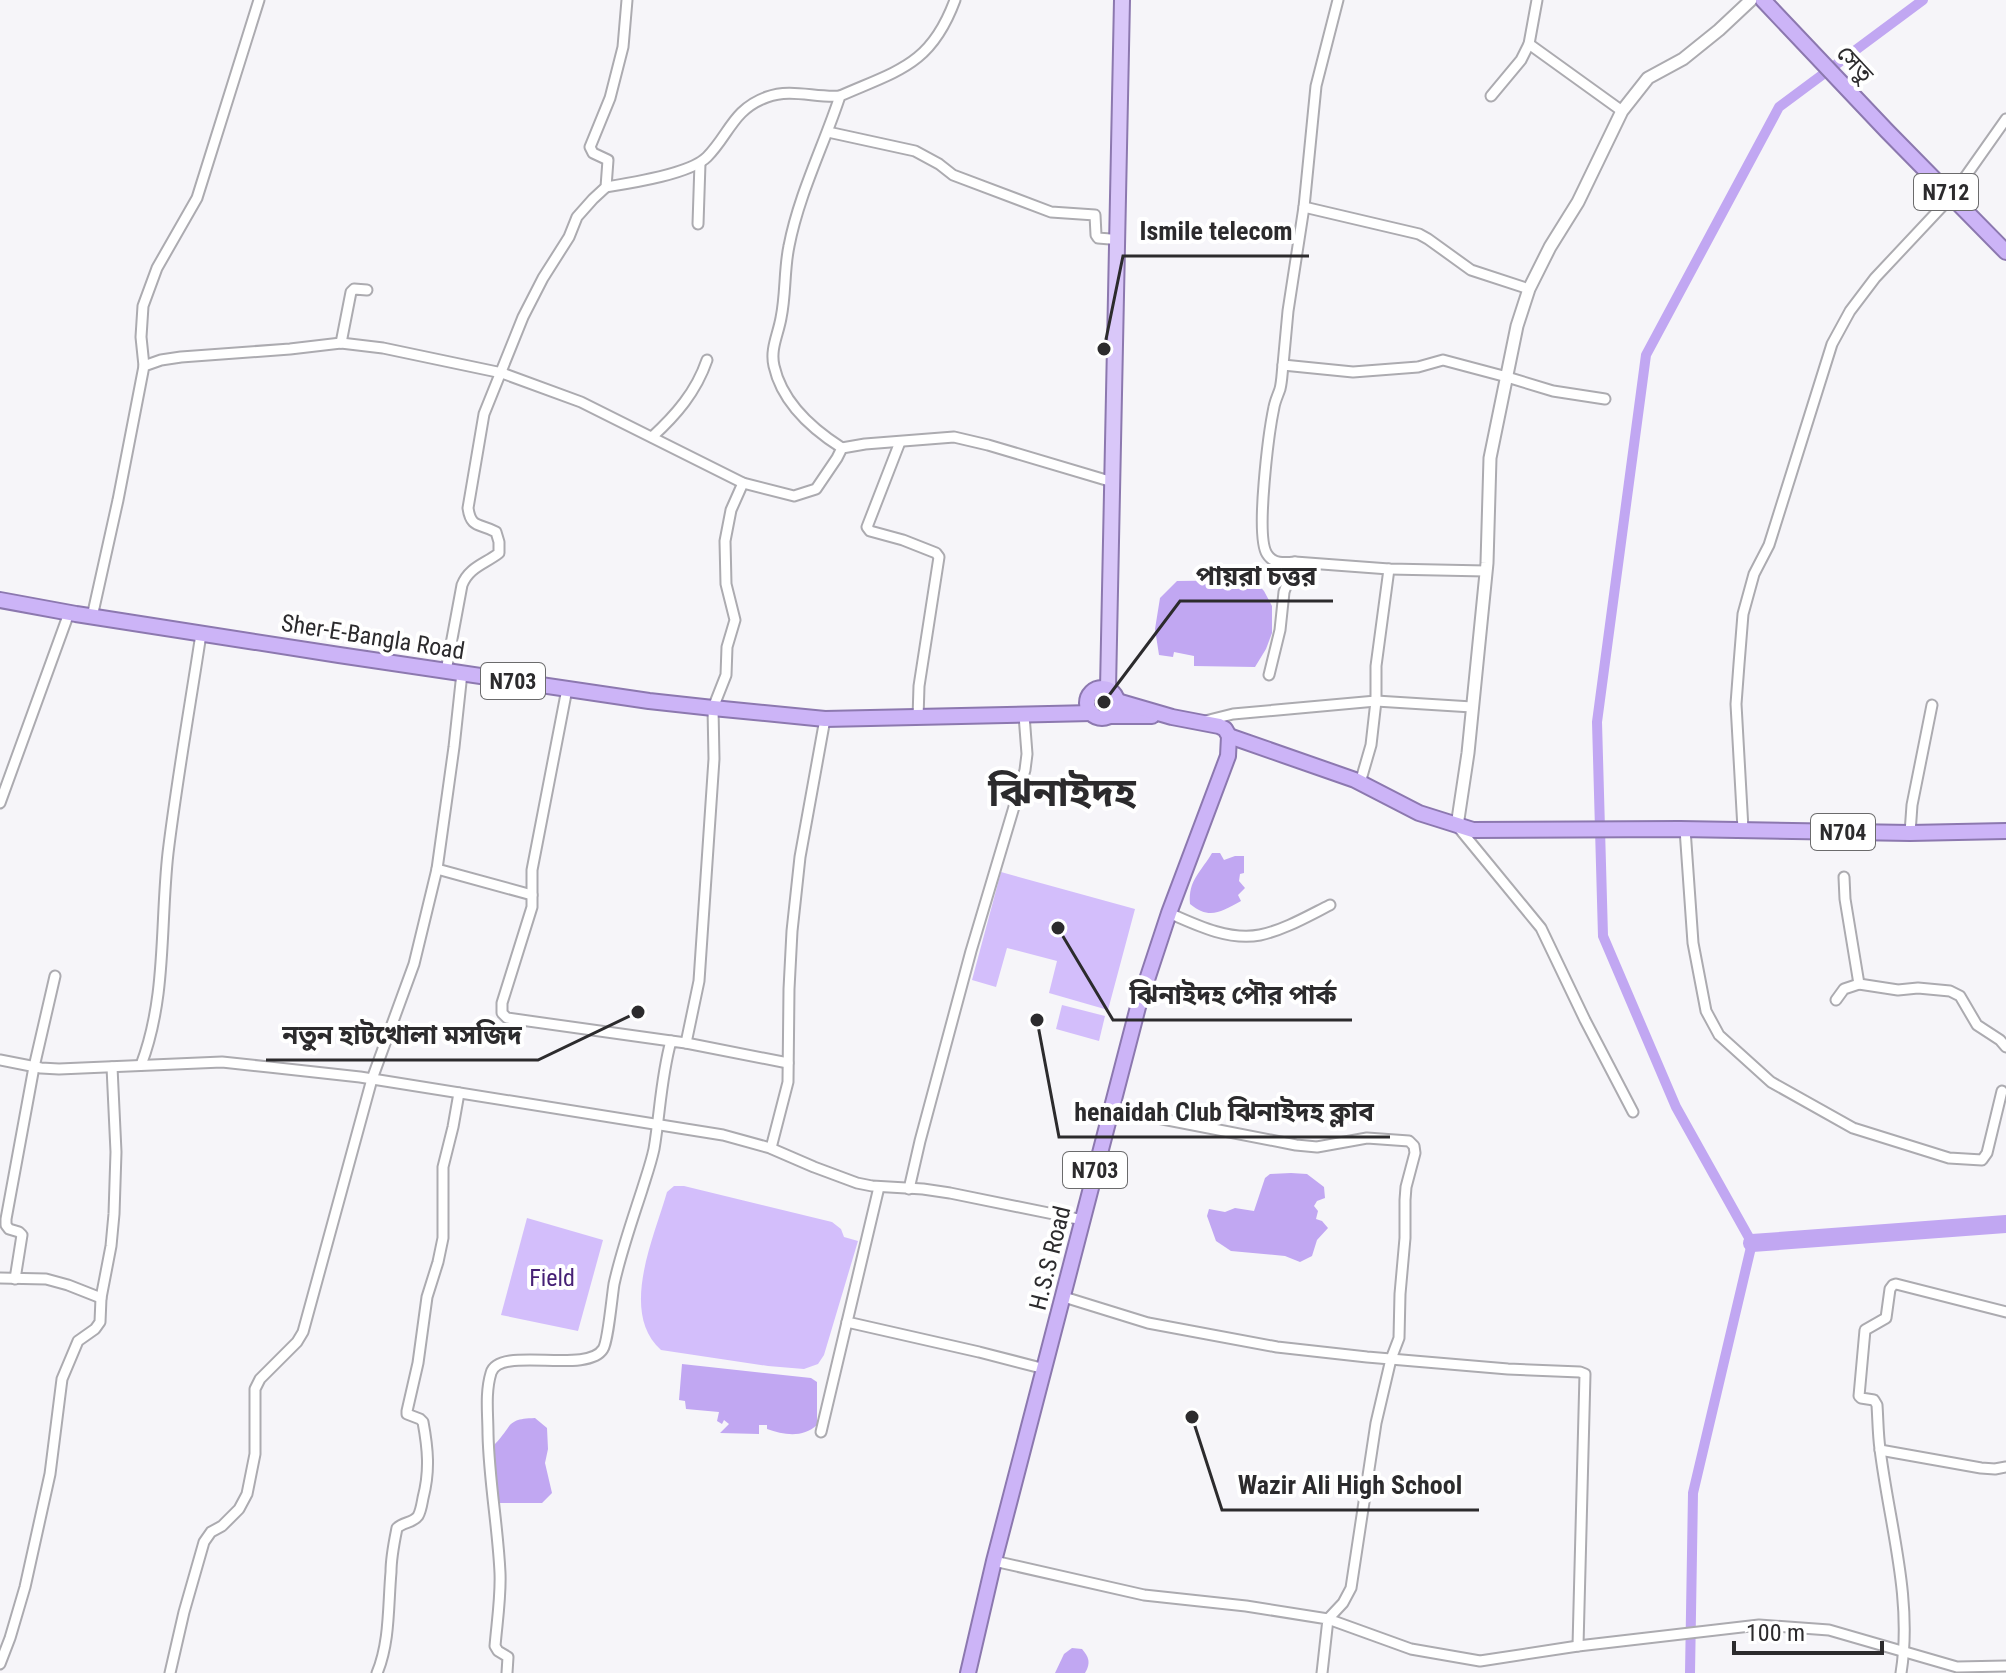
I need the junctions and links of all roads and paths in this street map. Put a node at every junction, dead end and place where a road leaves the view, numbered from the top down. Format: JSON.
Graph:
{"nodes":[{"id":1,"x":259,"y":0,"type":"edge"},
{"id":2,"x":627,"y":0,"type":"edge"},
{"id":3,"x":955,"y":0,"type":"edge"},
{"id":4,"x":1114,"y":0,"type":"edge"},
{"id":5,"x":1122,"y":0,"type":"edge"},
{"id":6,"x":1338,"y":0,"type":"edge"},
{"id":7,"x":1537,"y":0,"type":"edge"},
{"id":8,"x":1751,"y":0,"type":"edge"},
{"id":9,"x":1763,"y":0,"type":"edge"},
{"id":10,"x":1529,"y":44,"type":"junction"},
{"id":11,"x":840,"y":96,"type":"junction"},
{"id":12,"x":1491,"y":96,"type":"dead end"},
{"id":13,"x":1622,"y":111,"type":"junction"},
{"id":14,"x":2006,"y":119,"type":"edge"},
{"id":15,"x":828,"y":132,"type":"junction"},
{"id":16,"x":700,"y":163,"type":"junction"},
{"id":17,"x":606,"y":187,"type":"junction"},
{"id":18,"x":1951,"y":197,"type":"junction"},
{"id":19,"x":1304,"y":207,"type":"junction"},
{"id":20,"x":698,"y":224,"type":"dead end"},
{"id":21,"x":1110,"y":239,"type":"junction"},
{"id":22,"x":2006,"y":252,"type":"edge"},
{"id":23,"x":1529,"y":289,"type":"junction"},
{"id":24,"x":367,"y":290,"type":"dead end"},
{"id":25,"x":341,"y":343,"type":"junction"},
{"id":26,"x":707,"y":360,"type":"dead end"},
{"id":27,"x":1283,"y":365,"type":"junction"},
{"id":28,"x":144,"y":366,"type":"junction"},
{"id":29,"x":502,"y":373,"type":"junction"},
{"id":30,"x":1507,"y":377,"type":"junction"},
{"id":31,"x":1605,"y":399,"type":"dead end"},
{"id":32,"x":652,"y":437,"type":"junction"},
{"id":33,"x":900,"y":442,"type":"junction"},
{"id":34,"x":842,"y":448,"type":"junction"},
{"id":35,"x":1106,"y":480,"type":"junction"},
{"id":36,"x":743,"y":483,"type":"junction"},
{"id":37,"x":1295,"y":562,"type":"junction"},
{"id":38,"x":1389,"y":569,"type":"junction"},
{"id":39,"x":1486,"y":571,"type":"junction"},
{"id":40,"x":0,"y":600,"type":"edge"},
{"id":41,"x":69,"y":613,"type":"junction"},
{"id":42,"x":92,"y":617,"type":"junction"},
{"id":43,"x":201,"y":634,"type":"junction"},
{"id":44,"x":446,"y":671,"type":"junction"},
{"id":45,"x":462,"y":673,"type":"junction"},
{"id":46,"x":1269,"y":675,"type":"dead end"},
{"id":47,"x":567,"y":689,"type":"junction"},
{"id":48,"x":1104,"y":694,"type":"junction"},
{"id":49,"x":1376,"y":701,"type":"junction"},
{"id":50,"x":1932,"y":705,"type":"dead end"},
{"id":51,"x":1472,"y":707,"type":"junction"},
{"id":52,"x":713,"y":708,"type":"junction"},
{"id":53,"x":1092,"y":713,"type":"junction"},
{"id":54,"x":1026,"y":714,"type":"junction"},
{"id":55,"x":1109,"y":716,"type":"junction"},
{"id":56,"x":1172,"y":717,"type":"junction"},
{"id":57,"x":918,"y":718,"type":"junction"},
{"id":58,"x":825,"y":719,"type":"junction"},
{"id":59,"x":1201,"y":722,"type":"junction"},
{"id":60,"x":1229,"y":736,"type":"junction"},
{"id":61,"x":1360,"y":783,"type":"junction"},
{"id":62,"x":0,"y":803,"type":"edge"},
{"id":63,"x":1457,"y":826,"type":"junction"},
{"id":64,"x":1683,"y":829,"type":"junction"},
{"id":65,"x":1743,"y":829,"type":"junction"},
{"id":66,"x":2006,"y":831,"type":"edge"},
{"id":67,"x":1910,"y":833,"type":"junction"},
{"id":68,"x":437,"y":869,"type":"junction"},
{"id":69,"x":1844,"y":877,"type":"dead end"},
{"id":70,"x":532,"y":895,"type":"junction"},
{"id":71,"x":1330,"y":905,"type":"dead end"},
{"id":72,"x":1169,"y":913,"type":"junction"},
{"id":73,"x":55,"y":976,"type":"dead end"},
{"id":74,"x":1859,"y":984,"type":"junction"},
{"id":75,"x":1836,"y":1000,"type":"dead end"},
{"id":76,"x":671,"y":1041,"type":"junction"},
{"id":77,"x":686,"y":1043,"type":"junction"},
{"id":78,"x":2006,"y":1047,"type":"edge"},
{"id":79,"x":0,"y":1060,"type":"edge"},
{"id":80,"x":788,"y":1063,"type":"junction"},
{"id":81,"x":141,"y":1065,"type":"junction"},
{"id":82,"x":34,"y":1067,"type":"junction"},
{"id":83,"x":112,"y":1067,"type":"junction"},
{"id":84,"x":372,"y":1079,"type":"junction"},
{"id":85,"x":2002,"y":1091,"type":"dead end"},
{"id":86,"x":459,"y":1093,"type":"junction"},
{"id":87,"x":1111,"y":1109,"type":"junction"},
{"id":88,"x":1633,"y":1112,"type":"dead end"},
{"id":89,"x":656,"y":1125,"type":"junction"},
{"id":90,"x":771,"y":1148,"type":"junction"},
{"id":91,"x":879,"y":1187,"type":"junction"},
{"id":92,"x":909,"y":1189,"type":"junction"},
{"id":93,"x":1083,"y":1220,"type":"junction"},
{"id":94,"x":0,"y":1278,"type":"edge"},
{"id":95,"x":15,"y":1279,"type":"junction"},
{"id":96,"x":1064,"y":1297,"type":"junction"},
{"id":97,"x":101,"y":1298,"type":"junction"},
{"id":98,"x":2006,"y":1312,"type":"edge"},
{"id":99,"x":847,"y":1322,"type":"junction"},
{"id":100,"x":1391,"y":1359,"type":"junction"},
{"id":101,"x":1045,"y":1369,"type":"junction"},
{"id":102,"x":821,"y":1432,"type":"dead end"},
{"id":103,"x":1880,"y":1450,"type":"junction"},
{"id":104,"x":2006,"y":1467,"type":"edge"},
{"id":105,"x":994,"y":1561,"type":"junction"},
{"id":106,"x":1328,"y":1619,"type":"junction"},
{"id":107,"x":1578,"y":1646,"type":"junction"},
{"id":108,"x":1904,"y":1653,"type":"junction"},
{"id":109,"x":0,"y":1664,"type":"edge"},
{"id":110,"x":2006,"y":1666,"type":"edge"},
{"id":111,"x":170,"y":1673,"type":"edge"},
{"id":112,"x":377,"y":1673,"type":"edge"},
{"id":113,"x":507,"y":1673,"type":"edge"},
{"id":114,"x":968,"y":1673,"type":"edge"},
{"id":115,"x":1322,"y":1673,"type":"edge"},
{"id":116,"x":1901,"y":1673,"type":"edge"}],
"edges":[{"from":1,"to":28,"type":"street"},
{"from":2,"to":17,"type":"street"},
{"from":3,"to":11,"type":"street"},
{"from":4,"to":21,"type":"main road"},
{"from":5,"to":48,"type":"main road"},
{"from":6,"to":19,"type":"street"},
{"from":7,"to":10,"type":"street"},
{"from":8,"to":13,"type":"street"},
{"from":9,"to":18,"type":"highway","name":"সেতু","number":"N712"},
{"from":10,"to":12,"type":"street"},
{"from":10,"to":13,"type":"street"},
{"from":11,"to":15,"type":"street"},
{"from":11,"to":16,"type":"street"},
{"from":13,"to":23,"type":"street"},
{"from":14,"to":18,"type":"street"},
{"from":15,"to":21,"type":"street"},
{"from":15,"to":34,"type":"street"},
{"from":16,"to":17,"type":"street"},
{"from":16,"to":20,"type":"street"},
{"from":17,"to":29,"type":"street"},
{"from":18,"to":22,"type":"highway","number":"N712"},
{"from":18,"to":65,"type":"street"},
{"from":19,"to":23,"type":"street"},
{"from":19,"to":27,"type":"street"},
{"from":21,"to":35,"type":"main road"},
{"from":23,"to":30,"type":"street"},
{"from":24,"to":25,"type":"street"},
{"from":25,"to":28,"type":"street"},
{"from":25,"to":29,"type":"street"},
{"from":26,"to":32,"type":"street"},
{"from":27,"to":30,"type":"street"},
{"from":27,"to":37,"type":"street"},
{"from":28,"to":42,"type":"street"},
{"from":29,"to":32,"type":"street"},
{"from":29,"to":44,"type":"street"},
{"from":30,"to":31,"type":"street"},
{"from":30,"to":39,"type":"street"},
{"from":32,"to":36,"type":"street"},
{"from":33,"to":34,"type":"street"},
{"from":33,"to":35,"type":"street"},
{"from":33,"to":57,"type":"street"},
{"from":34,"to":36,"type":"street"},
{"from":35,"to":48,"type":"main road"},
{"from":36,"to":52,"type":"street"},
{"from":37,"to":38,"type":"street"},
{"from":37,"to":46,"type":"street"},
{"from":38,"to":39,"type":"street"},
{"from":38,"to":49,"type":"street"},
{"from":39,"to":51,"type":"street"},
{"from":40,"to":41,"type":"highway","name":"Sher-E-Bangla Road","number":"N703"},
{"from":41,"to":42,"type":"highway","name":"Sher-E-Bangla Road","number":"N703"},
{"from":41,"to":62,"type":"street"},
{"from":42,"to":43,"type":"highway","name":"Sher-E-Bangla Road","number":"N703"},
{"from":43,"to":44,"type":"highway","name":"Sher-E-Bangla Road","number":"N703"},
{"from":43,"to":81,"type":"street"},
{"from":44,"to":45,"type":"highway","name":"Sher-E-Bangla Road","number":"N703"},
{"from":45,"to":47,"type":"highway","name":"Sher-E-Bangla Road","number":"N703"},
{"from":45,"to":68,"type":"street"},
{"from":47,"to":52,"type":"highway","name":"Sher-E-Bangla Road","number":"N703"},
{"from":47,"to":70,"type":"street"},
{"from":48,"to":53,"type":"highway"},
{"from":48,"to":54,"type":"highway","name":"Sher-E-Bangla Road","number":"N703"},
{"from":48,"to":55,"type":"highway"},
{"from":48,"to":56,"type":"highway","number":"N703"},
{"from":49,"to":51,"type":"street"},
{"from":49,"to":59,"type":"street"},
{"from":49,"to":61,"type":"street"},
{"from":50,"to":67,"type":"street"},
{"from":51,"to":63,"type":"street"},
{"from":52,"to":58,"type":"highway","name":"Sher-E-Bangla Road","number":"N703"},
{"from":52,"to":77,"type":"street"},
{"from":53,"to":54,"type":"highway","name":"Sher-E-Bangla Road","number":"N703"},
{"from":53,"to":55,"type":"highway","number":"N703"},
{"from":54,"to":57,"type":"highway","name":"Sher-E-Bangla Road","number":"N703"},
{"from":54,"to":92,"type":"street"},
{"from":55,"to":56,"type":"highway","number":"N703"},
{"from":56,"to":59,"type":"highway","number":"N703"},
{"from":57,"to":58,"type":"highway","name":"Sher-E-Bangla Road","number":"N703"},
{"from":58,"to":80,"type":"street"},
{"from":59,"to":60,"type":"highway","number":"N703"},
{"from":60,"to":61,"type":"highway","number":"N704"},
{"from":60,"to":72,"type":"highway","name":"H.S.S Road","number":"N703"},
{"from":61,"to":63,"type":"highway","number":"N704"},
{"from":63,"to":64,"type":"highway","number":"N704"},
{"from":63,"to":88,"type":"street"},
{"from":64,"to":65,"type":"highway","number":"N704"},
{"from":64,"to":85,"type":"street"},
{"from":65,"to":67,"type":"highway","number":"N704"},
{"from":66,"to":67,"type":"highway","number":"N704"},
{"from":68,"to":70,"type":"street"},
{"from":68,"to":84,"type":"street"},
{"from":69,"to":74,"type":"street"},
{"from":70,"to":76,"type":"street"},
{"from":71,"to":72,"type":"street"},
{"from":72,"to":87,"type":"highway","name":"H.S.S Road","number":"N703"},
{"from":73,"to":82,"type":"street"},
{"from":74,"to":75,"type":"street"},
{"from":74,"to":78,"type":"street"},
{"from":76,"to":77,"type":"street"},
{"from":76,"to":89,"type":"street"},
{"from":77,"to":80,"type":"street"},
{"from":79,"to":82,"type":"street"},
{"from":80,"to":90,"type":"street"},
{"from":81,"to":83,"type":"street"},
{"from":81,"to":84,"type":"street"},
{"from":82,"to":83,"type":"street"},
{"from":82,"to":95,"type":"street"},
{"from":83,"to":97,"type":"street"},
{"from":84,"to":86,"type":"street"},
{"from":84,"to":111,"type":"street"},
{"from":86,"to":89,"type":"street"},
{"from":86,"to":112,"type":"street"},
{"from":87,"to":93,"type":"highway","name":"H.S.S Road","number":"N703"},
{"from":87,"to":100,"type":"street"},
{"from":89,"to":90,"type":"street"},
{"from":89,"to":113,"type":"street"},
{"from":90,"to":91,"type":"street"},
{"from":91,"to":92,"type":"street"},
{"from":91,"to":99,"type":"street"},
{"from":92,"to":93,"type":"street"},
{"from":93,"to":96,"type":"highway","name":"H.S.S Road","number":"N703"},
{"from":94,"to":95,"type":"street"},
{"from":95,"to":97,"type":"street"},
{"from":96,"to":100,"type":"street"},
{"from":96,"to":101,"type":"highway","name":"H.S.S Road","number":"N703"},
{"from":97,"to":109,"type":"street"},
{"from":98,"to":103,"type":"street"},
{"from":99,"to":101,"type":"street"},
{"from":99,"to":102,"type":"street"},
{"from":100,"to":106,"type":"street"},
{"from":100,"to":107,"type":"street"},
{"from":101,"to":105,"type":"highway","name":"H.S.S Road","number":"N703"},
{"from":103,"to":104,"type":"street"},
{"from":103,"to":108,"type":"street"},
{"from":105,"to":106,"type":"street"},
{"from":105,"to":114,"type":"highway","name":"H.S.S Road","number":"N703"},
{"from":106,"to":107,"type":"street"},
{"from":106,"to":115,"type":"street"},
{"from":107,"to":108,"type":"street"},
{"from":108,"to":110,"type":"street"},
{"from":108,"to":116,"type":"street"}]}
